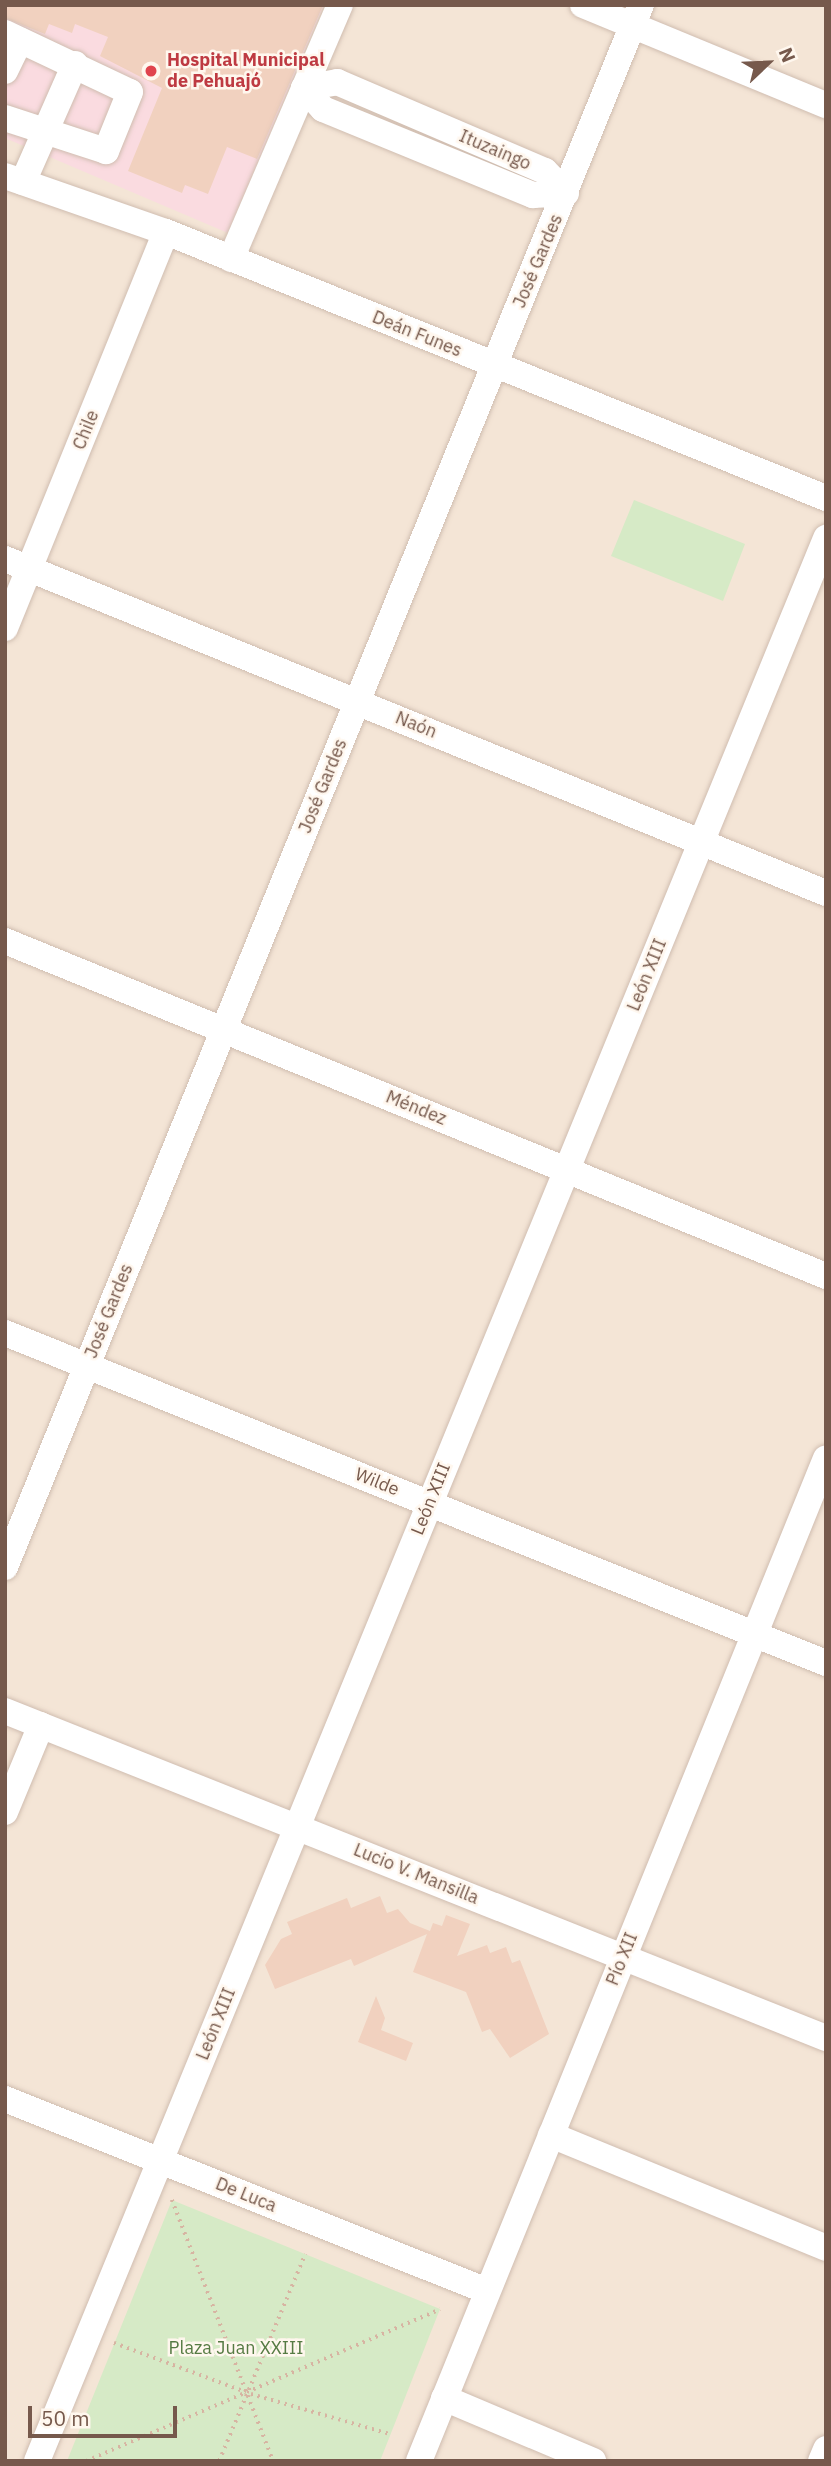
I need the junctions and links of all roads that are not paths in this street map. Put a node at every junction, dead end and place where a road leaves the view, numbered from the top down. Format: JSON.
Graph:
{"nodes":[{"id":1,"x":340,"y":5,"type":"edge"},
{"id":2,"x":583,"y":5,"type":"edge"},
{"id":3,"x":637,"y":15,"type":"edge"},
{"id":4,"x":13,"y":36,"type":"edge"},
{"id":5,"x":75,"y":64,"type":"junction"},
{"id":6,"x":5,"y":71,"type":"edge"},
{"id":7,"x":304,"y":88,"type":"junction"},
{"id":8,"x":826,"y":105,"type":"edge"},
{"id":9,"x":5,"y":118,"type":"edge"},
{"id":10,"x":46,"y":133,"type":"junction"},
{"id":11,"x":14,"y":179,"type":"edge"},
{"id":12,"x":566,"y":192,"type":"junction"},
{"id":13,"x":166,"y":232,"type":"junction"},
{"id":14,"x":231,"y":258,"type":"junction"},
{"id":15,"x":494,"y":365,"type":"junction"},
{"id":16,"x":826,"y":498,"type":"edge"},
{"id":17,"x":826,"y":538,"type":"edge"},
{"id":18,"x":17,"y":564,"type":"edge"},
{"id":19,"x":5,"y":628,"type":"edge"},
{"id":20,"x":357,"y":702,"type":"junction"},
{"id":21,"x":701,"y":842,"type":"junction"},
{"id":22,"x":826,"y":893,"type":"edge"},
{"id":23,"x":5,"y":941,"type":"edge"},
{"id":24,"x":224,"y":1030,"type":"junction"},
{"id":25,"x":566,"y":1170,"type":"junction"},
{"id":26,"x":826,"y":1276,"type":"edge"},
{"id":27,"x":5,"y":1333,"type":"edge"},
{"id":28,"x":87,"y":1366,"type":"junction"},
{"id":29,"x":826,"y":1458,"type":"edge"},
{"id":30,"x":430,"y":1504,"type":"junction"},
{"id":31,"x":5,"y":1567,"type":"edge"},
{"id":32,"x":754,"y":1634,"type":"junction"},
{"id":33,"x":826,"y":1663,"type":"edge"},
{"id":34,"x":5,"y":1711,"type":"edge"},
{"id":35,"x":41,"y":1725,"type":"junction"},
{"id":36,"x":5,"y":1812,"type":"edge"},
{"id":37,"x":297,"y":1827,"type":"junction"},
{"id":38,"x":623,"y":1957,"type":"junction"},
{"id":39,"x":826,"y":2038,"type":"edge"},
{"id":40,"x":5,"y":2099,"type":"edge"},
{"id":41,"x":551,"y":2135,"type":"junction"},
{"id":42,"x":160,"y":2161,"type":"junction"},
{"id":43,"x":826,"y":2248,"type":"edge"},
{"id":44,"x":487,"y":2291,"type":"junction"},
{"id":45,"x":444,"y":2398,"type":"junction"},
{"id":46,"x":826,"y":2449,"type":"edge"},
{"id":47,"x":37,"y":2461,"type":"edge"},
{"id":48,"x":419,"y":2461,"type":"edge"},
{"id":49,"x":593,"y":2461,"type":"edge"},
{"id":50,"x":821,"y":2461,"type":"edge"}],
"edges":[{"from":1,"to":7,"type":"street"},
{"from":2,"to":3,"type":"street"},
{"from":3,"to":8,"type":"street"},
{"from":3,"to":12,"type":"street","name":"José Gardes"},
{"from":4,"to":5,"type":"street"},
{"from":4,"to":6,"type":"street"},
{"from":5,"to":10,"type":"street"},
{"from":5,"to":10,"type":"street"},
{"from":7,"to":12,"type":"street","name":"Ituzaingo"},
{"from":7,"to":14,"type":"street"},
{"from":9,"to":10,"type":"street"},
{"from":10,"to":11,"type":"street"},
{"from":11,"to":13,"type":"street","name":"Deán Funes"},
{"from":12,"to":15,"type":"street","name":"José Gardes"},
{"from":13,"to":14,"type":"street","name":"Deán Funes"},
{"from":13,"to":18,"type":"street","name":"Chile"},
{"from":14,"to":15,"type":"street","name":"Deán Funes"},
{"from":15,"to":16,"type":"street","name":"Deán Funes"},
{"from":15,"to":20,"type":"street","name":"José Gardes"},
{"from":17,"to":21,"type":"street","name":"León XIII"},
{"from":18,"to":19,"type":"street","name":"Chile"},
{"from":18,"to":20,"type":"street","name":"Naón"},
{"from":20,"to":21,"type":"street","name":"Naón"},
{"from":20,"to":24,"type":"street","name":"José Gardes"},
{"from":21,"to":22,"type":"street","name":"Naón"},
{"from":21,"to":25,"type":"street","name":"León XIII"},
{"from":23,"to":24,"type":"street","name":"Méndez"},
{"from":24,"to":25,"type":"street","name":"Méndez"},
{"from":24,"to":28,"type":"street","name":"José Gardes"},
{"from":25,"to":26,"type":"street","name":"Méndez"},
{"from":25,"to":30,"type":"street","name":"León XIII"},
{"from":27,"to":28,"type":"street","name":"Wilde"},
{"from":28,"to":30,"type":"street","name":"Wilde"},
{"from":28,"to":31,"type":"street","name":"José Gardes"},
{"from":29,"to":32,"type":"street","name":"Pío XII"},
{"from":30,"to":32,"type":"street","name":"Wilde"},
{"from":30,"to":37,"type":"street","name":"León XIII"},
{"from":32,"to":33,"type":"street","name":"Wilde"},
{"from":32,"to":38,"type":"street","name":"Pío XII"},
{"from":34,"to":35,"type":"street","name":"Lucio V. Mansilla"},
{"from":35,"to":36,"type":"street"},
{"from":35,"to":37,"type":"street","name":"Lucio V. Mansilla"},
{"from":37,"to":38,"type":"street","name":"Lucio V. Mansilla"},
{"from":37,"to":42,"type":"street","name":"León XIII"},
{"from":38,"to":39,"type":"street","name":"Lucio V. Mansilla"},
{"from":38,"to":41,"type":"street","name":"Pío XII"},
{"from":40,"to":42,"type":"street","name":"De Luca"},
{"from":41,"to":43,"type":"street"},
{"from":41,"to":44,"type":"street","name":"Pío XII"},
{"from":42,"to":44,"type":"street","name":"De Luca"},
{"from":42,"to":47,"type":"street","name":"León XIII"},
{"from":44,"to":45,"type":"street","name":"Pío XII"},
{"from":45,"to":48,"type":"street","name":"Pío XII"},
{"from":45,"to":49,"type":"street"},
{"from":46,"to":50,"type":"street"}]}
